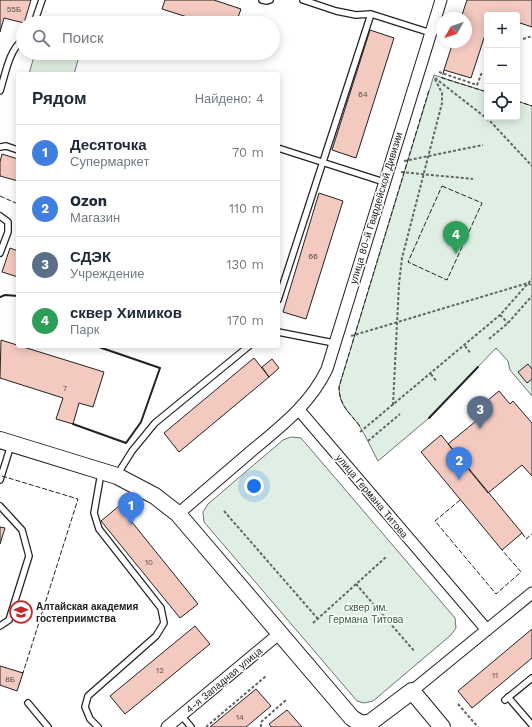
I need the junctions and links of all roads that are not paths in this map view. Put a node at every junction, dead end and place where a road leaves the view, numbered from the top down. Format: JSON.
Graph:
{"nodes":[{"id":1,"x":42,"y":0,"type":"edge"},
{"id":2,"x":262,"y":0,"type":"edge"},
{"id":3,"x":270,"y":0,"type":"edge"},
{"id":4,"x":302,"y":0,"type":"edge"},
{"id":5,"x":441,"y":0,"type":"edge"},
{"id":6,"x":371,"y":14,"type":"junction"},
{"id":7,"x":36,"y":16,"type":"edge"},
{"id":8,"x":431,"y":33,"type":"junction"},
{"id":9,"x":16,"y":48,"type":"edge"},
{"id":10,"x":0,"y":91,"type":"edge"},
{"id":11,"x":0,"y":147,"type":"edge"},
{"id":12,"x":16,"y":149,"type":"edge"},
{"id":13,"x":280,"y":149,"type":"edge"},
{"id":14,"x":322,"y":162,"type":"junction"},
{"id":15,"x":384,"y":182,"type":"junction"},
{"id":16,"x":0,"y":216,"type":"edge"},
{"id":17,"x":0,"y":253,"type":"edge"},
{"id":18,"x":280,"y":294,"type":"edge"},
{"id":19,"x":280,"y":332,"type":"edge"},
{"id":20,"x":334,"y":343,"type":"junction"},
{"id":21,"x":246,"y":348,"type":"edge"},
{"id":22,"x":299,"y":410,"type":"junction"},
{"id":23,"x":6,"y":441,"type":"edge"},
{"id":24,"x":109,"y":474,"type":"junction"},
{"id":25,"x":0,"y":480,"type":"edge"},
{"id":26,"x":0,"y":506,"type":"edge"},
{"id":27,"x":178,"y":514,"type":"junction"},
{"id":28,"x":532,"y":593,"type":"edge"},
{"id":29,"x":0,"y":626,"type":"edge"},
{"id":30,"x":487,"y":630,"type":"junction"},
{"id":31,"x":280,"y":633,"type":"junction"},
{"id":32,"x":532,"y":678,"type":"edge"},
{"id":33,"x":412,"y":691,"type":"junction"},
{"id":34,"x":28,"y":703,"type":"dead end"},
{"id":35,"x":181,"y":716,"type":"junction"},
{"id":36,"x":532,"y":726,"type":"edge"},
{"id":37,"x":48,"y":727,"type":"edge"},
{"id":38,"x":98,"y":727,"type":"edge"},
{"id":39,"x":167,"y":727,"type":"edge"},
{"id":40,"x":191,"y":727,"type":"edge"},
{"id":41,"x":442,"y":727,"type":"edge"}],
"edges":[{"from":1,"to":7,"type":"lane"},
{"from":2,"to":3,"type":"lane"},
{"from":4,"to":6,"type":"lane"},
{"from":5,"to":8,"type":"street","name":"улица 80-й Гвардейской Дивизии"},
{"from":6,"to":8,"type":"lane"},
{"from":6,"to":14,"type":"lane"},
{"from":8,"to":15,"type":"street","name":"улица 80-й Гвардейской Дивизии"},
{"from":9,"to":10,"type":"lane"},
{"from":11,"to":12,"type":"lane"},
{"from":13,"to":14,"type":"lane"},
{"from":14,"to":15,"type":"lane"},
{"from":14,"to":18,"type":"lane"},
{"from":15,"to":20,"type":"street","name":"улица 80-й Гвардейской Дивизии"},
{"from":16,"to":17,"type":"lane"},
{"from":19,"to":20,"type":"lane"},
{"from":20,"to":22,"type":"street","name":"улица 80-й Гвардейской Дивизии"},
{"from":21,"to":24,"type":"lane"},
{"from":22,"to":27,"type":"street"},
{"from":22,"to":30,"type":"street","name":"улица Германа Титова"},
{"from":23,"to":24,"type":"street"},
{"from":23,"to":25,"type":"lane"},
{"from":24,"to":27,"type":"street"},
{"from":24,"to":38,"type":"lane"},
{"from":26,"to":29,"type":"lane"},
{"from":27,"to":31,"type":"street"},
{"from":28,"to":30,"type":"street"},
{"from":30,"to":33,"type":"street"},
{"from":31,"to":33,"type":"street"},
{"from":31,"to":35,"type":"street","name":"4-я Западная улица"},
{"from":32,"to":36,"type":"lane"},
{"from":33,"to":41,"type":"street"},
{"from":34,"to":37,"type":"lane"},
{"from":35,"to":39,"type":"street","name":"4-я Западная улица"},
{"from":35,"to":40,"type":"lane"}]}
